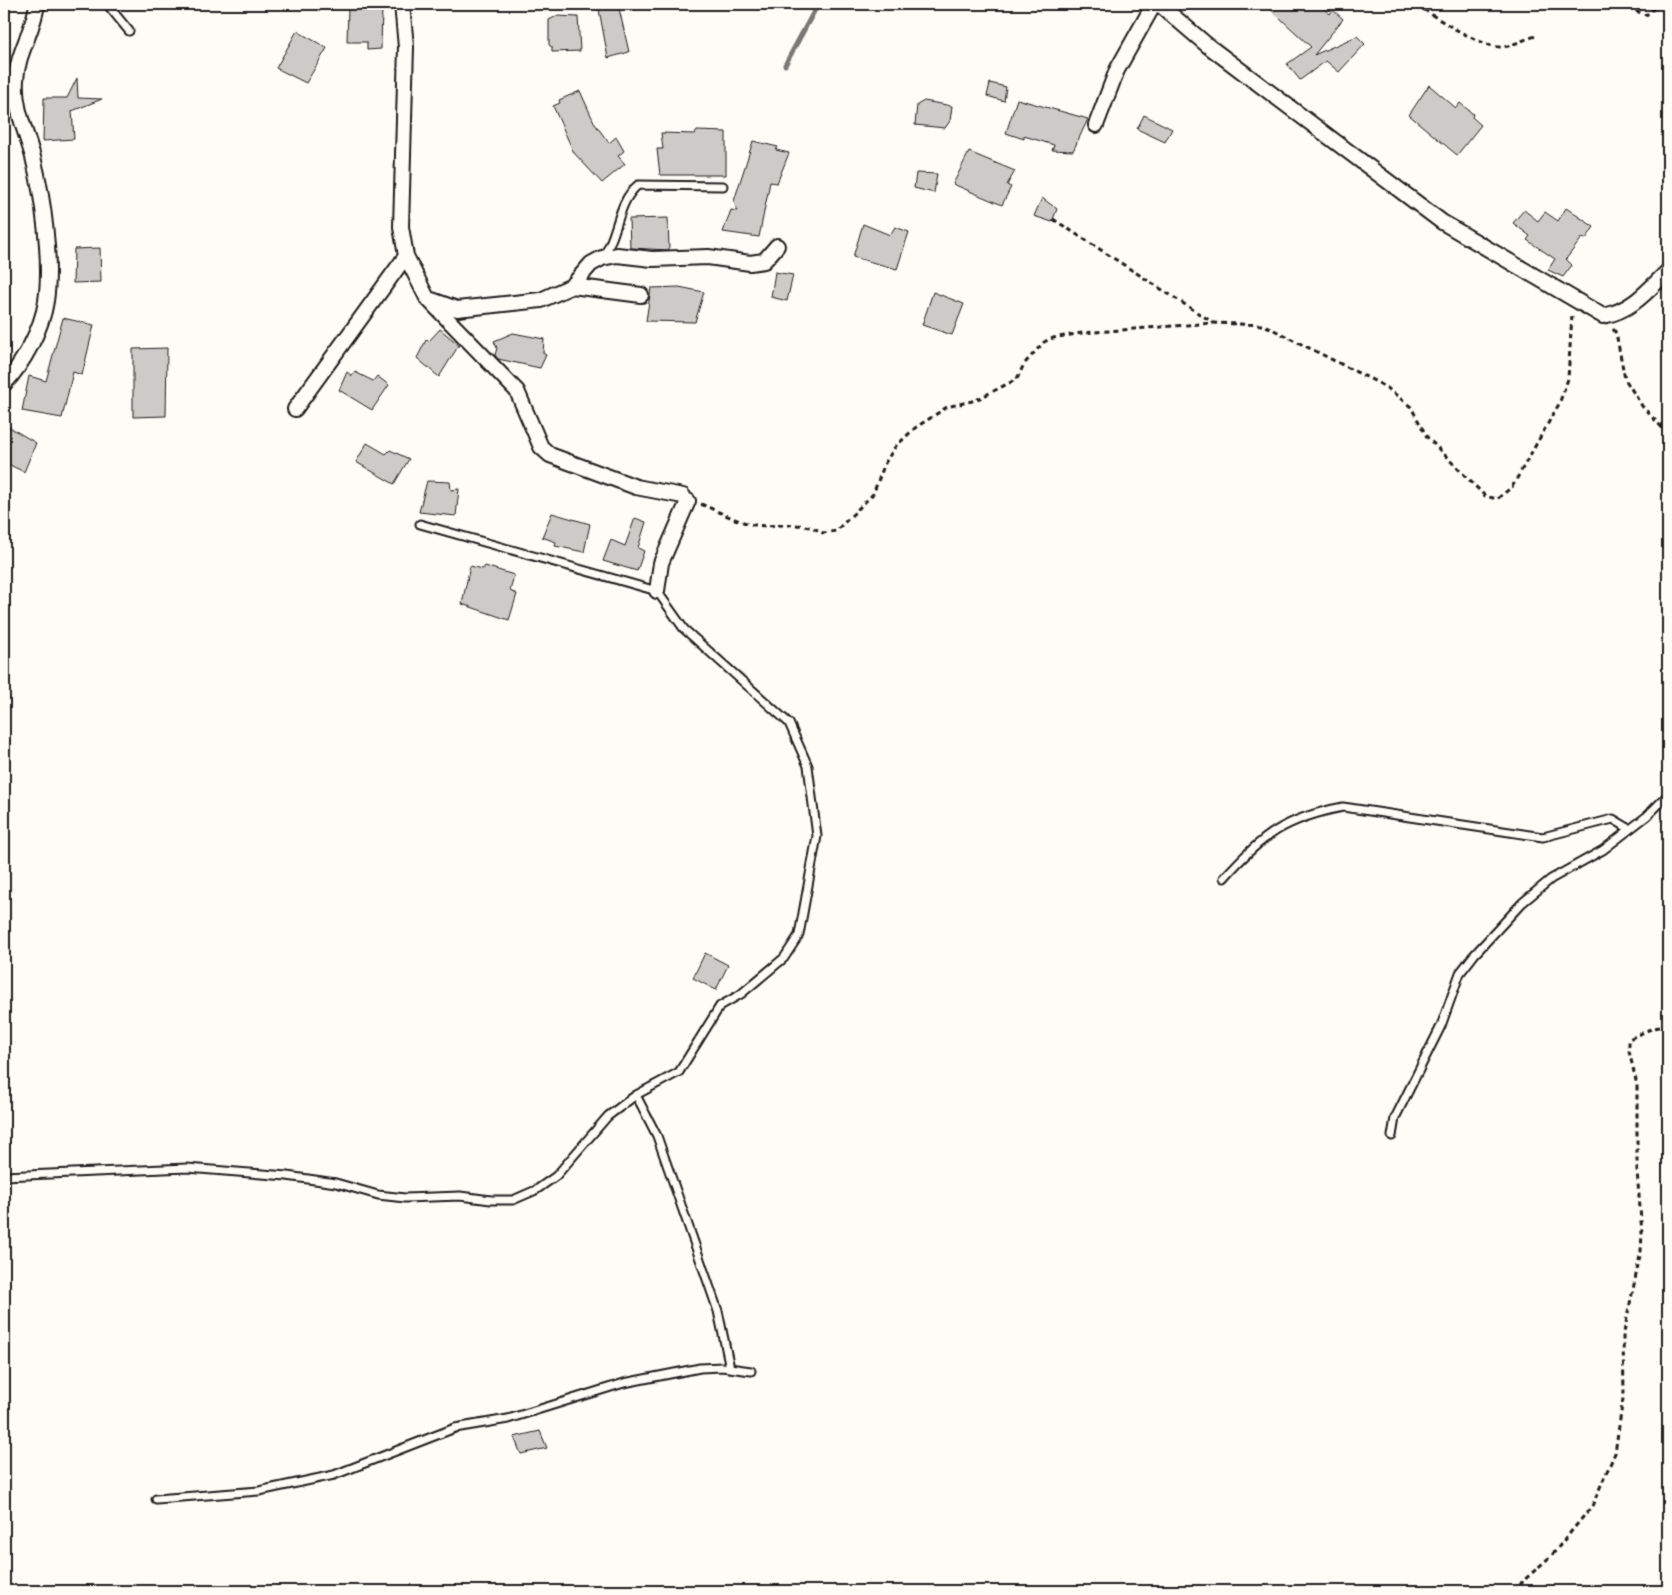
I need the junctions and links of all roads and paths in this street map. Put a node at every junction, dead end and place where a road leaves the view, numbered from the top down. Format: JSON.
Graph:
{"nodes":[{"id":1,"x":37,"y":4,"type":"edge"},
{"id":2,"x":108,"y":4,"type":"edge"},
{"id":3,"x":402,"y":4,"type":"edge"},
{"id":4,"x":1154,"y":4,"type":"edge"},
{"id":5,"x":1159,"y":4,"type":"edge"},
{"id":6,"x":1417,"y":4,"type":"edge"},
{"id":7,"x":1619,"y":4,"type":"edge"},
{"id":8,"x":1659,"y":4,"type":"edge"},
{"id":9,"x":129,"y":31,"type":"dead end"},
{"id":10,"x":1537,"y":36,"type":"dead end"},
{"id":11,"x":1096,"y":124,"type":"dead end"},
{"id":12,"x":723,"y":186,"type":"dead end"},
{"id":13,"x":1053,"y":219,"type":"dead end"},
{"id":14,"x":777,"y":246,"type":"dead end"},
{"id":15,"x":406,"y":256,"type":"junction"},
{"id":16,"x":602,"y":258,"type":"junction"},
{"id":17,"x":1668,"y":271,"type":"edge"},
{"id":18,"x":572,"y":286,"type":"junction"},
{"id":19,"x":641,"y":296,"type":"dead end"},
{"id":20,"x":427,"y":298,"type":"junction"},
{"id":21,"x":1213,"y":323,"type":"junction"},
{"id":22,"x":1570,"y":333,"type":"dead end"},
{"id":23,"x":1618,"y":341,"type":"dead end"},
{"id":24,"x":4,"y":384,"type":"edge"},
{"id":25,"x":296,"y":409,"type":"dead end"},
{"id":26,"x":1668,"y":434,"type":"edge"},
{"id":27,"x":685,"y":499,"type":"junction"},
{"id":28,"x":420,"y":524,"type":"dead end"},
{"id":29,"x":656,"y":591,"type":"junction"},
{"id":30,"x":1668,"y":795,"type":"edge"},
{"id":31,"x":1630,"y":829,"type":"junction"},
{"id":32,"x":1224,"y":878,"type":"dead end"},
{"id":33,"x":1668,"y":1026,"type":"edge"},
{"id":34,"x":636,"y":1095,"type":"junction"},
{"id":35,"x":1392,"y":1136,"type":"dead end"},
{"id":36,"x":4,"y":1176,"type":"edge"},
{"id":37,"x":730,"y":1368,"type":"junction"},
{"id":38,"x":751,"y":1372,"type":"dead end"},
{"id":39,"x":156,"y":1499,"type":"dead end"},
{"id":40,"x":1512,"y":1591,"type":"edge"}],
"edges":[{"from":1,"to":24,"type":"street"},
{"from":2,"to":9,"type":"lane"},
{"from":3,"to":15,"type":"street"},
{"from":4,"to":11,"type":"street"},
{"from":5,"to":17,"type":"street"},
{"from":6,"to":10,"type":"path"},
{"from":7,"to":8,"type":"path"},
{"from":12,"to":16,"type":"lane"},
{"from":13,"to":21,"type":"path"},
{"from":14,"to":16,"type":"street"},
{"from":15,"to":20,"type":"street"},
{"from":15,"to":25,"type":"street"},
{"from":16,"to":18,"type":"street"},
{"from":18,"to":19,"type":"street"},
{"from":18,"to":20,"type":"street"},
{"from":20,"to":27,"type":"street"},
{"from":21,"to":22,"type":"path"},
{"from":21,"to":27,"type":"path"},
{"from":23,"to":26,"type":"path"},
{"from":27,"to":29,"type":"street"},
{"from":28,"to":29,"type":"lane"},
{"from":29,"to":34,"type":"lane"},
{"from":30,"to":31,"type":"lane"},
{"from":31,"to":32,"type":"lane"},
{"from":31,"to":35,"type":"lane"},
{"from":33,"to":40,"type":"path"},
{"from":34,"to":36,"type":"lane"},
{"from":34,"to":37,"type":"lane"},
{"from":37,"to":38,"type":"lane"},
{"from":37,"to":39,"type":"lane"}]}
